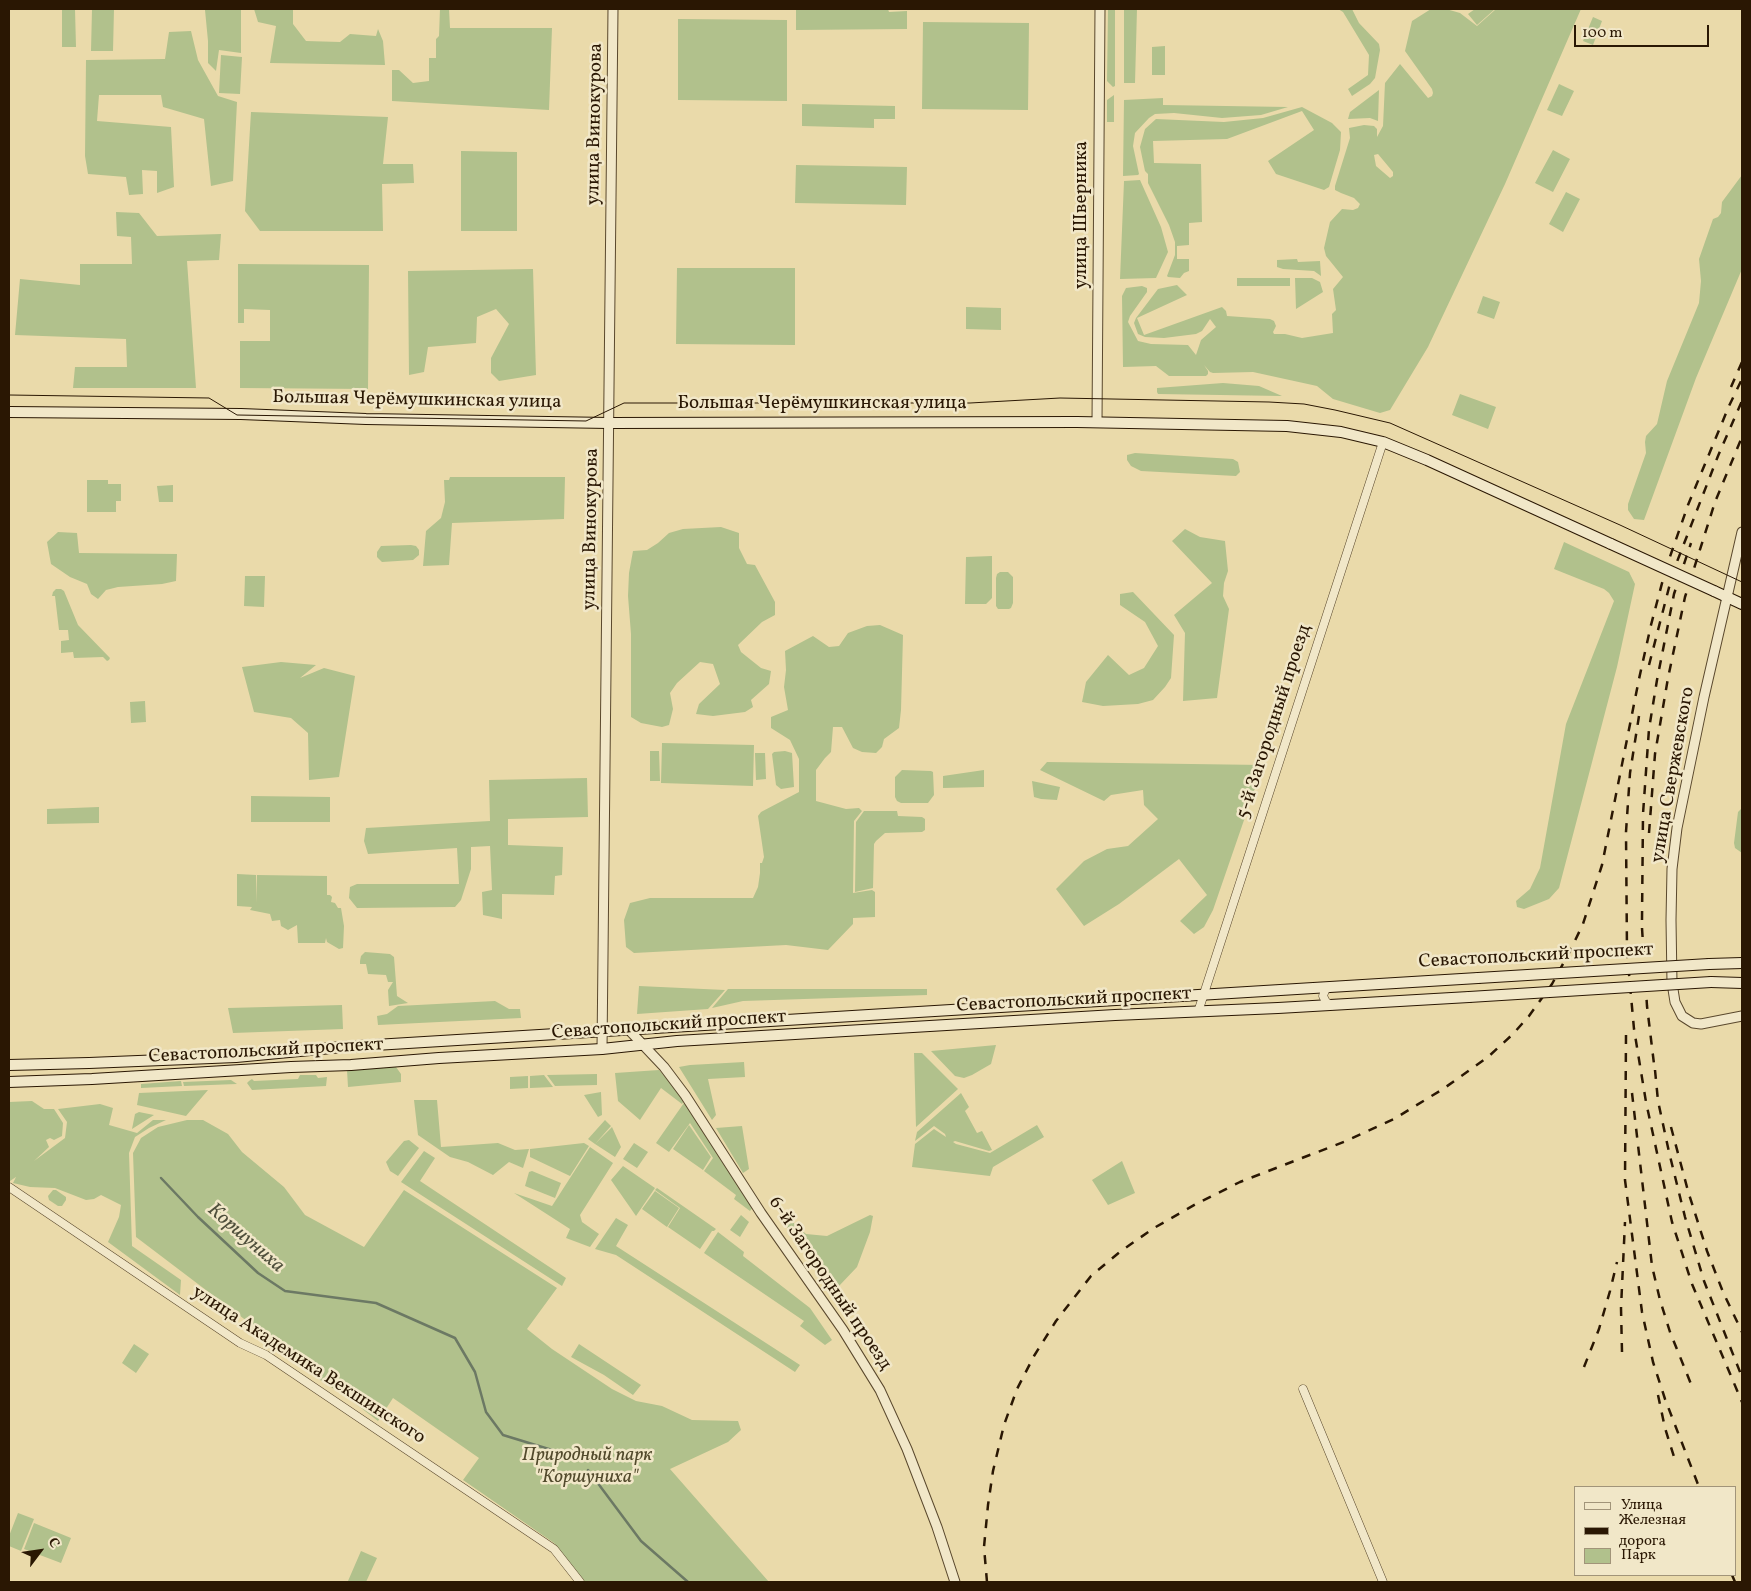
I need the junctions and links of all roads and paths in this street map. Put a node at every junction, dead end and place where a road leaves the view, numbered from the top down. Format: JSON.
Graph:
{"nodes":[{"id":1,"x":613,"y":9,"type":"edge"},
{"id":2,"x":1100,"y":9,"type":"edge"},
{"id":3,"x":9,"y":412,"type":"edge"},
{"id":4,"x":1097,"y":422,"type":"junction"},
{"id":5,"x":609,"y":423,"type":"junction"},
{"id":6,"x":1383,"y":442,"type":"junction"},
{"id":7,"x":1742,"y":532,"type":"edge"},
{"id":8,"x":1727,"y":597,"type":"junction"},
{"id":9,"x":1742,"y":604,"type":"edge"},
{"id":10,"x":1742,"y":963,"type":"edge"},
{"id":11,"x":1742,"y":983,"type":"edge"},
{"id":12,"x":1332,"y":986,"type":"junction"},
{"id":13,"x":1203,"y":994,"type":"junction"},
{"id":14,"x":1333,"y":1005,"type":"junction"},
{"id":15,"x":1198,"y":1012,"type":"junction"},
{"id":16,"x":1742,"y":1016,"type":"edge"},
{"id":17,"x":629,"y":1030,"type":"junction"},
{"id":18,"x":603,"y":1032,"type":"junction"},
{"id":19,"x":643,"y":1044,"type":"junction"},
{"id":20,"x":602,"y":1049,"type":"junction"},
{"id":21,"x":9,"y":1065,"type":"edge"},
{"id":22,"x":9,"y":1082,"type":"edge"},
{"id":23,"x":9,"y":1187,"type":"edge"},
{"id":24,"x":1303,"y":1390,"type":"dead end"},
{"id":25,"x":580,"y":1582,"type":"edge"},
{"id":26,"x":955,"y":1582,"type":"edge"},
{"id":27,"x":1383,"y":1582,"type":"edge"}],
"edges":[{"from":1,"to":5,"type":"street","name":"улица Винокурова"},
{"from":2,"to":4,"type":"street","name":"улица Шверника"},
{"from":3,"to":5,"type":"main road","name":"Большая Черёмушкинская улица"},
{"from":4,"to":5,"type":"main road","name":"Большая Черёмушкинская улица"},
{"from":4,"to":6,"type":"main road","name":"Большая Черёмушкинская улица"},
{"from":5,"to":18,"type":"street","name":"улица Винокурова"},
{"from":6,"to":8,"type":"main road","name":"Большая Черёмушкинская улица","bridge":true},
{"from":6,"to":13,"type":"street","name":"5-й Загородный проезд"},
{"from":7,"to":8,"type":"street","name":"улица Свержевского"},
{"from":8,"to":9,"type":"main road","name":"Большая Черёмушкинская улица"},
{"from":8,"to":16,"type":"street","name":"улица Свержевского"},
{"from":10,"to":12,"type":"main road","name":"Севастопольский проспект","bridge":true},
{"from":11,"to":14,"type":"main road","name":"Севастопольский проспект","bridge":true},
{"from":12,"to":13,"type":"main road","name":"Севастопольский проспект"},
{"from":12,"to":14,"type":"street"},
{"from":13,"to":15,"type":"street","name":"5-й Загородный проезд"},
{"from":13,"to":17,"type":"main road","name":"Севастопольский проспект"},
{"from":14,"to":15,"type":"main road","name":"Севастопольский проспект"},
{"from":15,"to":19,"type":"main road","name":"Севастопольский проспект"},
{"from":17,"to":18,"type":"main road","name":"Севастопольский проспект"},
{"from":17,"to":19,"type":"street","name":"6-й Загородный проезд"},
{"from":18,"to":20,"type":"street","name":"улица Винокурова"},
{"from":18,"to":21,"type":"main road","name":"Севастопольский проспект"},
{"from":19,"to":20,"type":"main road","name":"Севастопольский проспект"},
{"from":19,"to":26,"type":"street","name":"6-й Загородный проезд"},
{"from":20,"to":22,"type":"main road","name":"Севастопольский проспект"},
{"from":23,"to":25,"type":"street","name":"улица Академика Векшинского"},
{"from":24,"to":27,"type":"street"}]}
